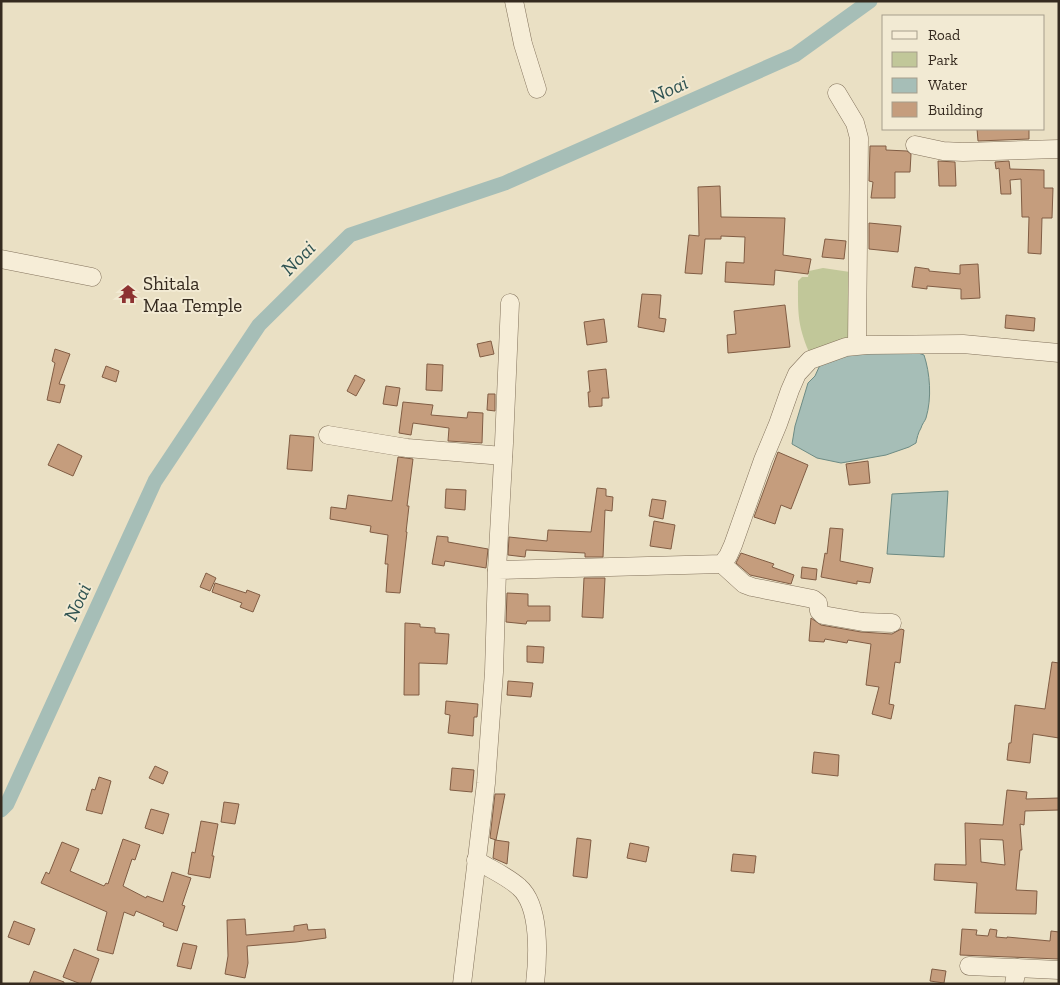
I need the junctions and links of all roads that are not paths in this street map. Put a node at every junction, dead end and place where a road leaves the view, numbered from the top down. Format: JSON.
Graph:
{"nodes":[{"id":1,"x":514,"y":1,"type":"edge"},
{"id":2,"x":537,"y":89,"type":"dead end"},
{"id":3,"x":837,"y":93,"type":"dead end"},
{"id":4,"x":915,"y":145,"type":"dead end"},
{"id":5,"x":1059,"y":149,"type":"edge"},
{"id":6,"x":1,"y":259,"type":"edge"},
{"id":7,"x":92,"y":277,"type":"dead end"},
{"id":8,"x":510,"y":303,"type":"dead end"},
{"id":9,"x":857,"y":345,"type":"junction"},
{"id":10,"x":1059,"y":353,"type":"edge"},
{"id":11,"x":328,"y":435,"type":"dead end"},
{"id":12,"x":503,"y":456,"type":"junction"},
{"id":13,"x":722,"y":564,"type":"junction"},
{"id":14,"x":497,"y":570,"type":"junction"},
{"id":15,"x":892,"y":623,"type":"dead end"},
{"id":16,"x":476,"y":860,"type":"junction"},
{"id":17,"x":968,"y":966,"type":"dead end"},
{"id":18,"x":1059,"y":970,"type":"edge"},
{"id":19,"x":1015,"y":976,"type":"edge"},
{"id":20,"x":462,"y":984,"type":"edge"},
{"id":21,"x":535,"y":984,"type":"edge"}],
"edges":[{"from":1,"to":2,"type":"street"},
{"from":3,"to":9,"type":"street"},
{"from":4,"to":5,"type":"street"},
{"from":6,"to":7,"type":"street"},
{"from":8,"to":12,"type":"street"},
{"from":9,"to":10,"type":"street"},
{"from":9,"to":13,"type":"street"},
{"from":11,"to":12,"type":"street"},
{"from":12,"to":14,"type":"street"},
{"from":13,"to":14,"type":"street"},
{"from":13,"to":15,"type":"street"},
{"from":14,"to":16,"type":"street"},
{"from":16,"to":20,"type":"street"},
{"from":16,"to":21,"type":"street"},
{"from":17,"to":19,"type":"street"},
{"from":18,"to":19,"type":"street"}]}
